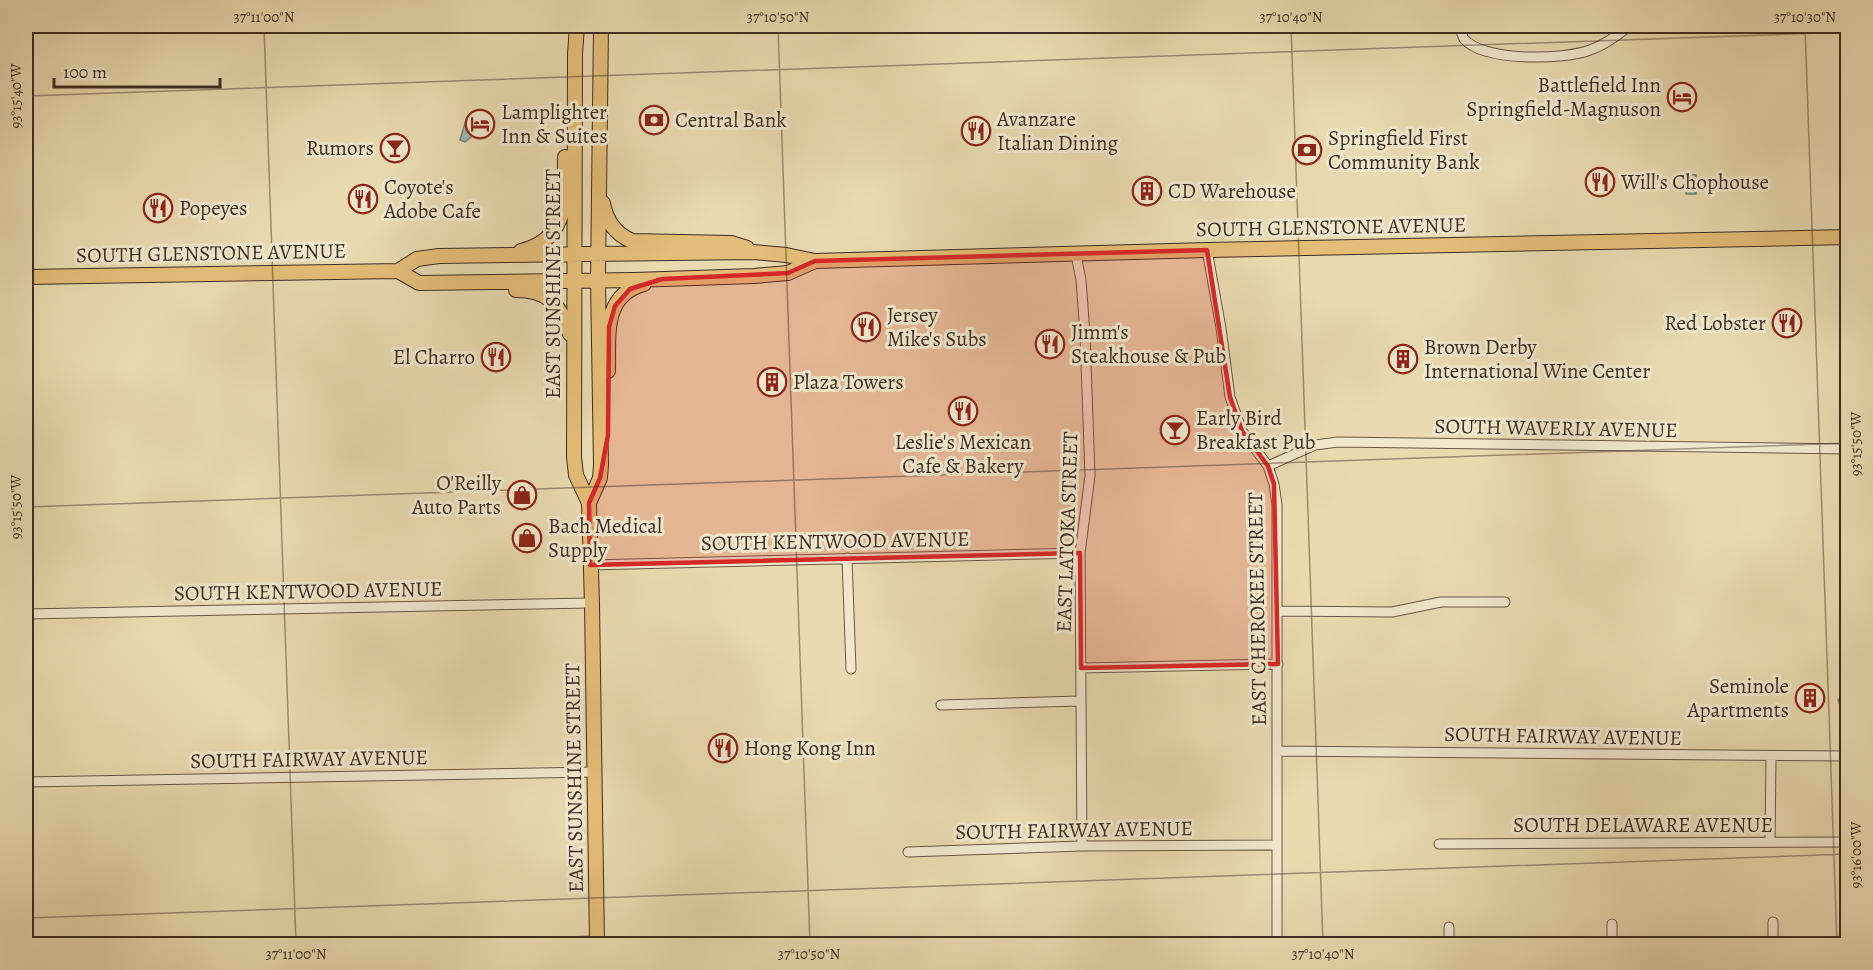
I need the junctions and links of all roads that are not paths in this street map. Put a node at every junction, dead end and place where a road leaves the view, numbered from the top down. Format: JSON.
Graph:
{"nodes":[{"id":1,"x":576,"y":26,"type":"edge"},
{"id":2,"x":601,"y":26,"type":"edge"},
{"id":3,"x":1460,"y":26,"type":"edge"},
{"id":4,"x":1629,"y":26,"type":"edge"},
{"id":5,"x":574,"y":54,"type":"junction"},
{"id":6,"x":600,"y":183,"type":"junction"},
{"id":7,"x":1848,"y":237,"type":"edge"},
{"id":8,"x":1207,"y":250,"type":"junction"},
{"id":9,"x":754,"y":252,"type":"junction"},
{"id":10,"x":573,"y":255,"type":"junction"},
{"id":11,"x":598,"y":255,"type":"junction"},
{"id":12,"x":1076,"y":255,"type":"junction"},
{"id":13,"x":501,"y":256,"type":"junction"},
{"id":14,"x":815,"y":261,"type":"junction"},
{"id":15,"x":398,"y":270,"type":"junction"},
{"id":16,"x":26,"y":277,"type":"edge"},
{"id":17,"x":662,"y":279,"type":"junction"},
{"id":18,"x":573,"y":281,"type":"junction"},
{"id":19,"x":598,"y":281,"type":"junction"},
{"id":20,"x":435,"y":283,"type":"junction"},
{"id":21,"x":573,"y":342,"type":"junction"},
{"id":22,"x":1848,"y":449,"type":"edge"},
{"id":23,"x":601,"y":465,"type":"junction"},
{"id":24,"x":1268,"y":466,"type":"junction"},
{"id":25,"x":589,"y":503,"type":"junction"},
{"id":26,"x":1080,"y":553,"type":"junction"},
{"id":27,"x":847,"y":558,"type":"junction"},
{"id":28,"x":590,"y":565,"type":"junction"},
{"id":29,"x":591,"y":603,"type":"junction"},
{"id":30,"x":1505,"y":603,"type":"dead end"},
{"id":31,"x":1277,"y":611,"type":"junction"},
{"id":32,"x":26,"y":615,"type":"edge"},
{"id":33,"x":1278,"y":664,"type":"junction"},
{"id":34,"x":1081,"y":668,"type":"junction"},
{"id":35,"x":851,"y":669,"type":"dead end"},
{"id":36,"x":1080,"y":701,"type":"junction"},
{"id":37,"x":941,"y":705,"type":"dead end"},
{"id":38,"x":1278,"y":751,"type":"junction"},
{"id":39,"x":1771,"y":756,"type":"junction"},
{"id":40,"x":1848,"y":756,"type":"edge"},
{"id":41,"x":594,"y":772,"type":"junction"},
{"id":42,"x":26,"y":782,"type":"edge"},
{"id":43,"x":1770,"y":842,"type":"junction"},
{"id":44,"x":1848,"y":842,"type":"edge"},
{"id":45,"x":1439,"y":844,"type":"dead end"},
{"id":46,"x":1277,"y":845,"type":"junction"},
{"id":47,"x":1082,"y":846,"type":"junction"},
{"id":48,"x":908,"y":852,"type":"dead end"},
{"id":49,"x":1773,"y":922,"type":"dead end"},
{"id":50,"x":1612,"y":924,"type":"dead end"},
{"id":51,"x":1449,"y":927,"type":"dead end"},
{"id":52,"x":597,"y":943,"type":"edge"},
{"id":53,"x":462,"y":945,"type":"edge"},
{"id":54,"x":1277,"y":945,"type":"edge"},
{"id":55,"x":1449,"y":945,"type":"edge"},
{"id":56,"x":1612,"y":945,"type":"edge"},
{"id":57,"x":1773,"y":945,"type":"edge"}],
"edges":[{"from":1,"to":5,"type":"main road","name":"EAST SUNSHINE STREET"},
{"from":2,"to":6,"type":"main road","name":"EAST SUNSHINE STREET"},
{"from":3,"to":4,"type":"street"},
{"from":5,"to":10,"type":"main road","name":"EAST SUNSHINE STREET"},
{"from":5,"to":13,"type":"main road"},
{"from":6,"to":9,"type":"main road"},
{"from":6,"to":11,"type":"main road","name":"EAST SUNSHINE STREET"},
{"from":7,"to":8,"type":"main road","name":"SOUTH GLENSTONE AVENUE"},
{"from":8,"to":12,"type":"main road","name":"SOUTH GLENSTONE AVENUE"},
{"from":8,"to":24,"type":"street","name":"EAST CHEROKEE STREET"},
{"from":9,"to":11,"type":"main road","name":"SOUTH GLENSTONE AVENUE"},
{"from":9,"to":14,"type":"main road","name":"SOUTH GLENSTONE AVENUE"},
{"from":10,"to":11,"type":"main road","name":"SOUTH GLENSTONE AVENUE"},
{"from":10,"to":13,"type":"main road","name":"SOUTH GLENSTONE AVENUE"},
{"from":10,"to":18,"type":"main road","name":"EAST SUNSHINE STREET"},
{"from":11,"to":19,"type":"main road","name":"EAST SUNSHINE STREET"},
{"from":12,"to":14,"type":"main road","name":"SOUTH GLENSTONE AVENUE"},
{"from":12,"to":26,"type":"street","name":"EAST LATOKA STREET"},
{"from":13,"to":15,"type":"main road","name":"SOUTH GLENSTONE AVENUE"},
{"from":14,"to":17,"type":"main road","name":"SOUTH GLENSTONE AVENUE"},
{"from":15,"to":16,"type":"main road","name":"SOUTH GLENSTONE AVENUE"},
{"from":15,"to":20,"type":"main road","name":"SOUTH GLENSTONE AVENUE"},
{"from":17,"to":19,"type":"main road","name":"SOUTH GLENSTONE AVENUE"},
{"from":17,"to":23,"type":"main road"},
{"from":18,"to":19,"type":"main road","name":"SOUTH GLENSTONE AVENUE"},
{"from":18,"to":20,"type":"main road","name":"SOUTH GLENSTONE AVENUE"},
{"from":18,"to":21,"type":"main road","name":"EAST SUNSHINE STREET"},
{"from":19,"to":23,"type":"main road","name":"EAST SUNSHINE STREET"},
{"from":20,"to":21,"type":"main road"},
{"from":21,"to":25,"type":"main road","name":"EAST SUNSHINE STREET"},
{"from":22,"to":24,"type":"street","name":"SOUTH WAVERLY AVENUE"},
{"from":23,"to":25,"type":"main road","name":"EAST SUNSHINE STREET"},
{"from":24,"to":31,"type":"street","name":"EAST CHEROKEE STREET"},
{"from":25,"to":28,"type":"main road","name":"EAST SUNSHINE STREET"},
{"from":26,"to":27,"type":"street","name":"SOUTH KENTWOOD AVENUE"},
{"from":26,"to":34,"type":"street","name":"EAST LATOKA STREET"},
{"from":27,"to":28,"type":"street","name":"SOUTH KENTWOOD AVENUE"},
{"from":27,"to":35,"type":"street"},
{"from":28,"to":29,"type":"main road","name":"EAST SUNSHINE STREET"},
{"from":29,"to":32,"type":"street","name":"SOUTH KENTWOOD AVENUE"},
{"from":29,"to":41,"type":"main road","name":"EAST SUNSHINE STREET"},
{"from":30,"to":31,"type":"street"},
{"from":31,"to":33,"type":"street","name":"EAST CHEROKEE STREET"},
{"from":33,"to":34,"type":"street"},
{"from":33,"to":38,"type":"street","name":"EAST CHEROKEE STREET"},
{"from":34,"to":36,"type":"street","name":"EAST LATOKA STREET"},
{"from":36,"to":37,"type":"street"},
{"from":36,"to":47,"type":"street","name":"EAST LATOKA STREET"},
{"from":38,"to":39,"type":"street","name":"SOUTH FAIRWAY AVENUE"},
{"from":38,"to":46,"type":"street","name":"EAST CHEROKEE STREET"},
{"from":39,"to":40,"type":"street","name":"SOUTH FAIRWAY AVENUE"},
{"from":39,"to":43,"type":"street"},
{"from":41,"to":42,"type":"street","name":"SOUTH FAIRWAY AVENUE"},
{"from":41,"to":52,"type":"main road","name":"EAST SUNSHINE STREET"},
{"from":43,"to":44,"type":"street","name":"SOUTH DELAWARE AVENUE"},
{"from":43,"to":45,"type":"street","name":"SOUTH DELAWARE AVENUE"},
{"from":46,"to":47,"type":"street","name":"SOUTH FAIRWAY AVENUE"},
{"from":46,"to":54,"type":"street","name":"EAST CHEROKEE STREET"},
{"from":47,"to":48,"type":"street","name":"SOUTH FAIRWAY AVENUE"},
{"from":49,"to":57,"type":"street"},
{"from":50,"to":56,"type":"street"},
{"from":51,"to":55,"type":"street"},
{"from":52,"to":53,"type":"street"}]}
